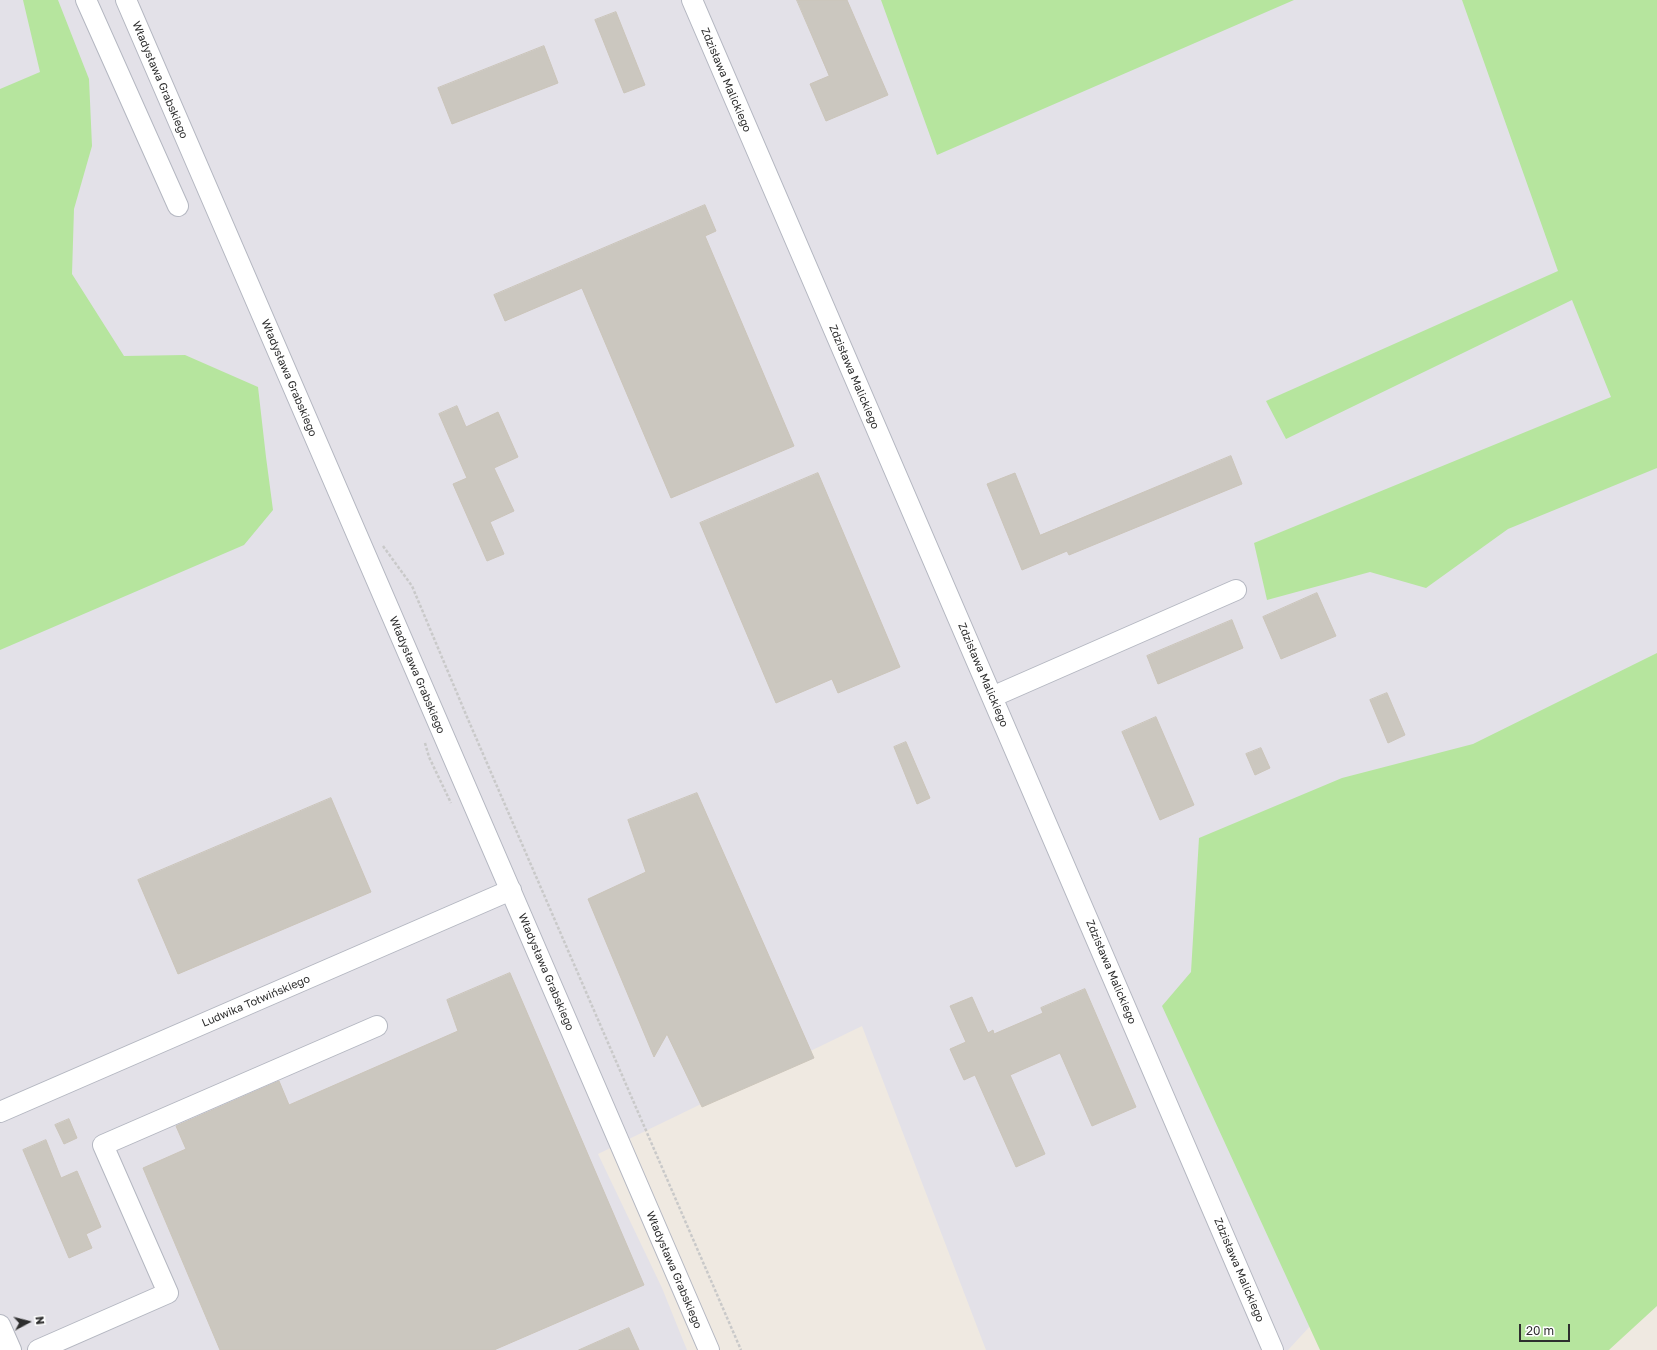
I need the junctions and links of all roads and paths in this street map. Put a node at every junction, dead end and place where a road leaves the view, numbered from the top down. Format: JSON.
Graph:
{"nodes":[{"id":1,"x":86,"y":0,"type":"edge"},
{"id":2,"x":126,"y":0,"type":"edge"},
{"id":3,"x":692,"y":0,"type":"edge"},
{"id":4,"x":178,"y":206,"type":"dead end"},
{"id":5,"x":1236,"y":590,"type":"dead end"},
{"id":6,"x":992,"y":697,"type":"junction"},
{"id":7,"x":467,"y":717,"type":"dead end"},
{"id":8,"x":512,"y":890,"type":"junction"},
{"id":9,"x":377,"y":1026,"type":"dead end"},
{"id":10,"x":0,"y":1112,"type":"edge"},
{"id":11,"x":0,"y":1325,"type":"edge"},
{"id":12,"x":11,"y":1350,"type":"edge"},
{"id":13,"x":38,"y":1350,"type":"edge"},
{"id":14,"x":709,"y":1350,"type":"edge"},
{"id":15,"x":741,"y":1350,"type":"edge"},
{"id":16,"x":1273,"y":1350,"type":"edge"}],
"edges":[{"from":1,"to":4,"type":"street"},
{"from":2,"to":8,"type":"street","name":"Władysława Grabskiego"},
{"from":3,"to":6,"type":"street","name":"Zdzisława Malickiego"},
{"from":5,"to":6,"type":"street"},
{"from":6,"to":16,"type":"street","name":"Zdzisława Malickiego"},
{"from":7,"to":15,"type":"path"},
{"from":8,"to":10,"type":"street","name":"Ludwika Tołwińskiego"},
{"from":8,"to":14,"type":"street","name":"Władysława Grabskiego"},
{"from":9,"to":13,"type":"street"},
{"from":11,"to":12,"type":"street"}]}
